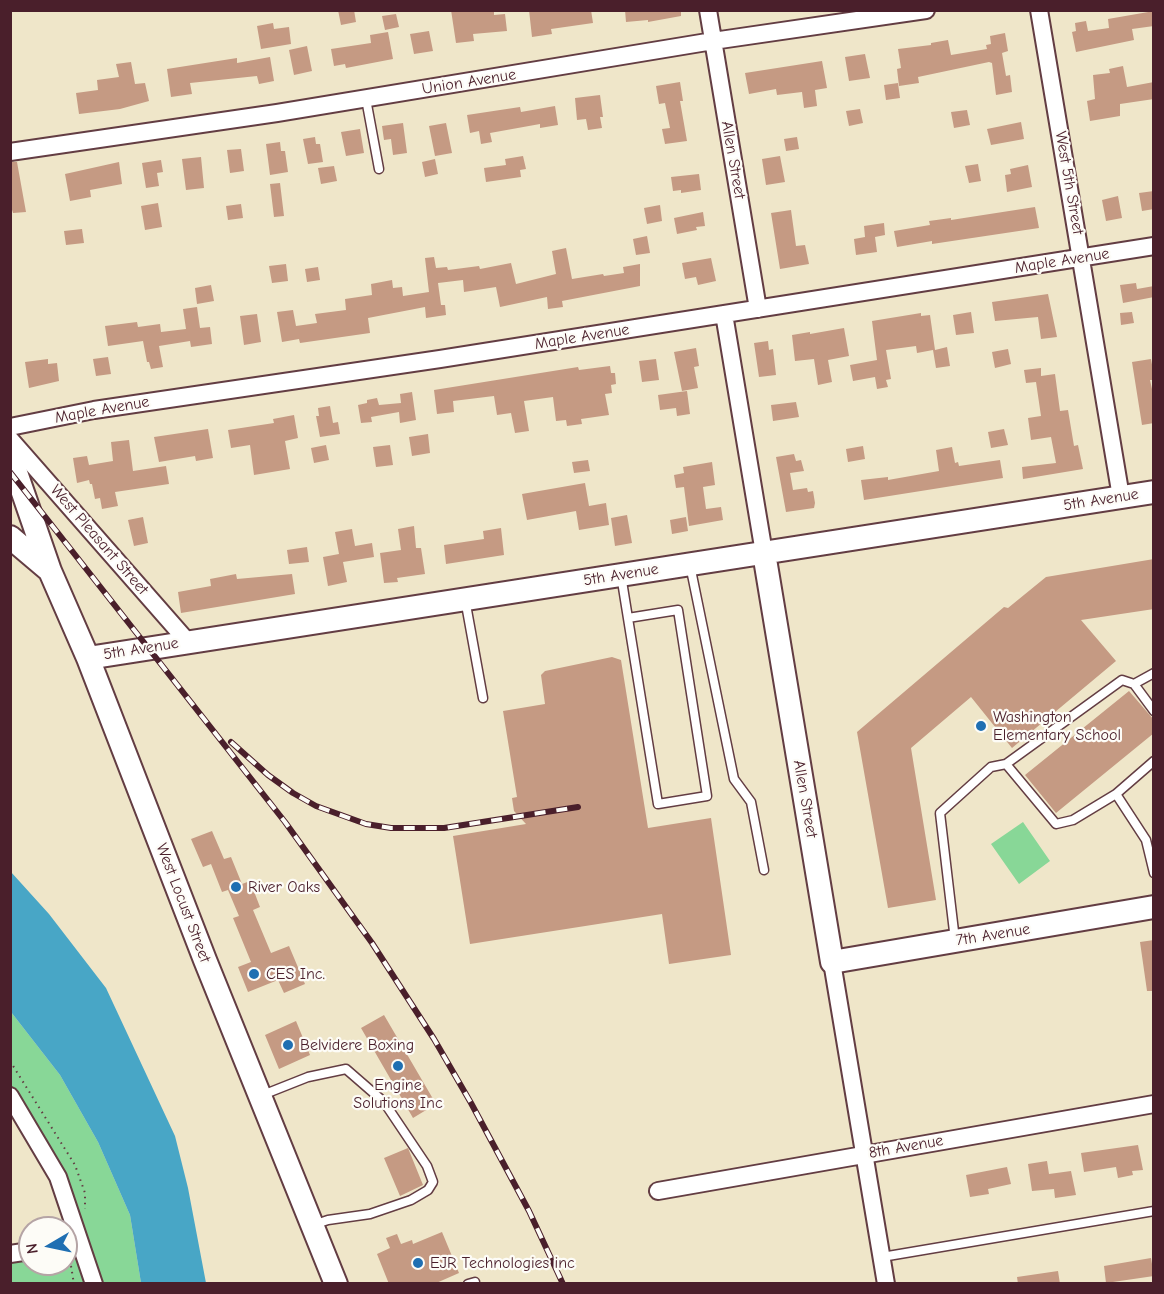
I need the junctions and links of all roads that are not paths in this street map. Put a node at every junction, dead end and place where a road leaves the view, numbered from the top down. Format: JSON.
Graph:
{"nodes":[{"id":1,"x":708,"y":10,"type":"edge"},
{"id":2,"x":926,"y":10,"type":"edge"},
{"id":3,"x":1039,"y":10,"type":"edge"},
{"id":4,"x":713,"y":42,"type":"junction"},
{"id":5,"x":366,"y":99,"type":"junction"},
{"id":6,"x":10,"y":152,"type":"edge"},
{"id":7,"x":379,"y":169,"type":"dead end"},
{"id":8,"x":1154,"y":246,"type":"edge"},
{"id":9,"x":1082,"y":258,"type":"junction"},
{"id":10,"x":758,"y":309,"type":"junction"},
{"id":11,"x":724,"y":314,"type":"junction"},
{"id":12,"x":10,"y":427,"type":"edge"},
{"id":13,"x":10,"y":439,"type":"edge"},
{"id":14,"x":10,"y":454,"type":"edge"},
{"id":15,"x":1154,"y":492,"type":"edge"},
{"id":16,"x":1121,"y":497,"type":"junction"},
{"id":17,"x":11,"y":538,"type":"edge"},
{"id":18,"x":764,"y":553,"type":"junction"},
{"id":19,"x":690,"y":564,"type":"junction"},
{"id":20,"x":50,"y":571,"type":"junction"},
{"id":21,"x":621,"y":575,"type":"junction"},
{"id":22,"x":465,"y":599,"type":"junction"},
{"id":23,"x":628,"y":618,"type":"junction"},
{"id":24,"x":188,"y":642,"type":"junction"},
{"id":25,"x":88,"y":658,"type":"junction"},
{"id":26,"x":1154,"y":673,"type":"edge"},
{"id":27,"x":1134,"y":684,"type":"junction"},
{"id":28,"x":483,"y":698,"type":"dead end"},
{"id":29,"x":1154,"y":711,"type":"edge"},
{"id":30,"x":1154,"y":761,"type":"edge"},
{"id":31,"x":1006,"y":764,"type":"junction"},
{"id":32,"x":1116,"y":794,"type":"junction"},
{"id":33,"x":764,"y":870,"type":"dead end"},
{"id":34,"x":1154,"y":873,"type":"edge"},
{"id":35,"x":1154,"y":907,"type":"edge"},
{"id":36,"x":955,"y":941,"type":"junction"},
{"id":37,"x":832,"y":962,"type":"junction"},
{"id":38,"x":10,"y":1096,"type":"edge"},
{"id":39,"x":260,"y":1096,"type":"junction"},
{"id":40,"x":1154,"y":1104,"type":"edge"},
{"id":41,"x":865,"y":1154,"type":"junction"},
{"id":42,"x":658,"y":1191,"type":"dead end"},
{"id":43,"x":1154,"y":1211,"type":"edge"},
{"id":44,"x":67,"y":1216,"type":"edge"},
{"id":45,"x":313,"y":1225,"type":"junction"},
{"id":46,"x":78,"y":1252,"type":"edge"},
{"id":47,"x":882,"y":1257,"type":"junction"},
{"id":48,"x":93,"y":1284,"type":"edge"},
{"id":49,"x":336,"y":1284,"type":"edge"},
{"id":50,"x":886,"y":1284,"type":"edge"}],
"edges":[{"from":1,"to":4,"type":"street","name":"Allen Street"},
{"from":2,"to":4,"type":"street","name":"Union Avenue"},
{"from":3,"to":9,"type":"street","name":"West 5th Street"},
{"from":4,"to":5,"type":"street","name":"Union Avenue"},
{"from":4,"to":10,"type":"street","name":"Allen Street"},
{"from":5,"to":6,"type":"street","name":"Union Avenue"},
{"from":5,"to":7,"type":"lane"},
{"from":8,"to":9,"type":"street","name":"Maple Avenue"},
{"from":9,"to":10,"type":"street","name":"Maple Avenue"},
{"from":9,"to":16,"type":"street","name":"West 5th Street"},
{"from":10,"to":11,"type":"street","name":"Maple Avenue"},
{"from":11,"to":12,"type":"street","name":"Maple Avenue"},
{"from":11,"to":18,"type":"street","name":"Allen Street"},
{"from":13,"to":24,"type":"street","name":"West Pleasant Street"},
{"from":14,"to":20,"type":"street","name":"West Pleasant Street"},
{"from":15,"to":16,"type":"street","name":"5th Avenue"},
{"from":16,"to":18,"type":"street","name":"5th Avenue"},
{"from":17,"to":20,"type":"street","name":"West Locust Street"},
{"from":18,"to":19,"type":"street","name":"5th Avenue"},
{"from":18,"to":37,"type":"street","name":"Allen Street"},
{"from":19,"to":21,"type":"street","name":"5th Avenue"},
{"from":19,"to":33,"type":"lane"},
{"from":20,"to":25,"type":"street","name":"West Locust Street"},
{"from":21,"to":22,"type":"street","name":"5th Avenue"},
{"from":21,"to":23,"type":"lane"},
{"from":22,"to":24,"type":"street","name":"5th Avenue"},
{"from":22,"to":28,"type":"lane"},
{"from":23,"to":23,"type":"lane"},
{"from":24,"to":25,"type":"street","name":"5th Avenue"},
{"from":25,"to":39,"type":"street","name":"West Locust Street"},
{"from":26,"to":27,"type":"lane"},
{"from":27,"to":29,"type":"lane"},
{"from":27,"to":31,"type":"lane"},
{"from":30,"to":32,"type":"lane"},
{"from":31,"to":32,"type":"lane"},
{"from":31,"to":36,"type":"lane"},
{"from":32,"to":34,"type":"lane"},
{"from":35,"to":36,"type":"street","name":"7th Avenue"},
{"from":36,"to":37,"type":"street","name":"7th Avenue"},
{"from":37,"to":41,"type":"street","name":"Allen Street"},
{"from":38,"to":44,"type":"street"},
{"from":39,"to":45,"type":"street","name":"West Locust Street"},
{"from":39,"to":45,"type":"lane"},
{"from":40,"to":41,"type":"street","name":"8th Avenue"},
{"from":41,"to":42,"type":"street","name":"8th Avenue"},
{"from":41,"to":47,"type":"street","name":"Allen Street"},
{"from":43,"to":47,"type":"lane"},
{"from":45,"to":49,"type":"street","name":"West Locust Street"},
{"from":46,"to":48,"type":"street"},
{"from":47,"to":50,"type":"street","name":"Allen Street"}]}
